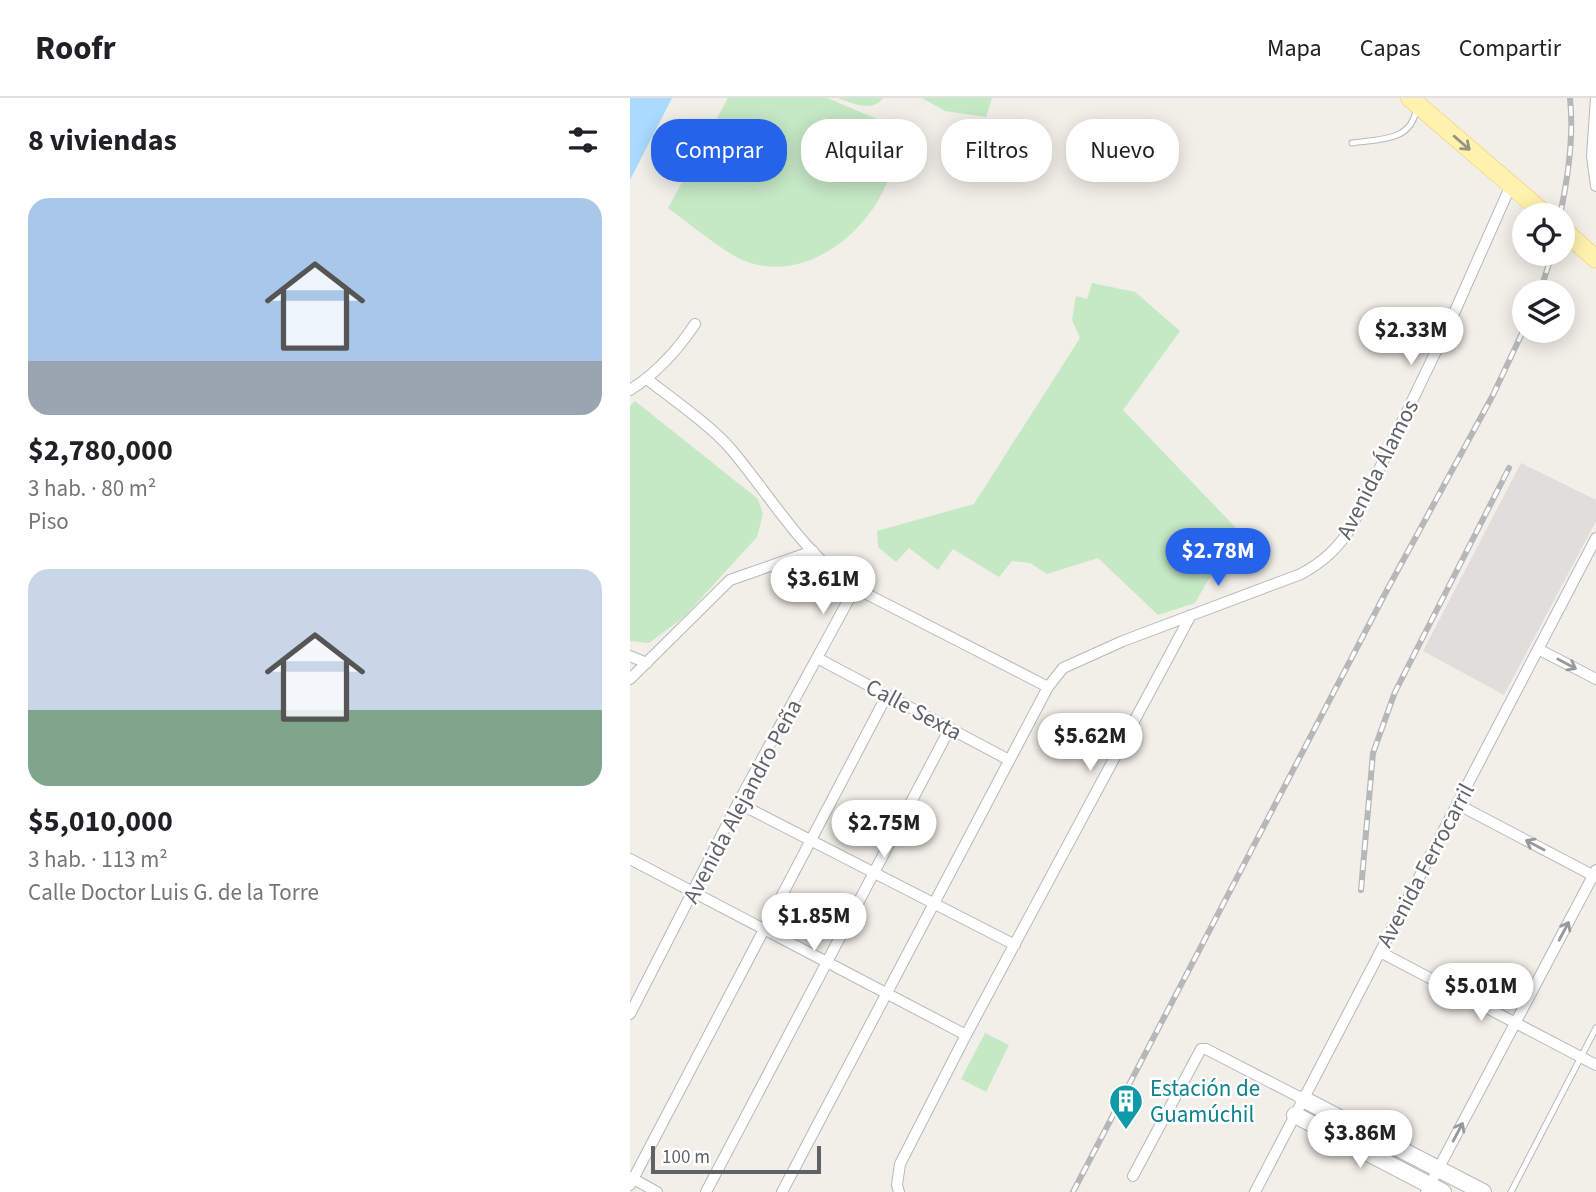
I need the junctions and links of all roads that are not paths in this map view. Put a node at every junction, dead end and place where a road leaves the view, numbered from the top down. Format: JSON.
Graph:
{"nodes":[{"id":1,"x":1596,"y":98,"type":"edge"},
{"id":2,"x":1413,"y":100,"type":"edge"},
{"id":3,"x":1352,"y":143,"type":"dead end"},
{"id":4,"x":1511,"y":185,"type":"junction"},
{"id":5,"x":1596,"y":186,"type":"edge"},
{"id":6,"x":1532,"y":203,"type":"edge"},
{"id":7,"x":1575,"y":241,"type":"edge"},
{"id":8,"x":1596,"y":259,"type":"edge"},
{"id":9,"x":695,"y":324,"type":"dead end"},
{"id":10,"x":647,"y":379,"type":"junction"},
{"id":11,"x":630,"y":390,"type":"edge"},
{"id":12,"x":1596,"y":538,"type":"edge"},
{"id":13,"x":813,"y":551,"type":"junction"},
{"id":14,"x":855,"y":588,"type":"junction"},
{"id":15,"x":1191,"y":615,"type":"junction"},
{"id":16,"x":1538,"y":649,"type":"junction"},
{"id":17,"x":630,"y":656,"type":"edge"},
{"id":18,"x":818,"y":659,"type":"junction"},
{"id":19,"x":647,"y":663,"type":"junction"},
{"id":20,"x":630,"y":679,"type":"edge"},
{"id":21,"x":1596,"y":680,"type":"edge"},
{"id":22,"x":1048,"y":687,"type":"junction"},
{"id":23,"x":887,"y":695,"type":"junction"},
{"id":24,"x":950,"y":728,"type":"junction"},
{"id":25,"x":1010,"y":760,"type":"junction"},
{"id":26,"x":738,"y":803,"type":"junction"},
{"id":27,"x":1457,"y":804,"type":"junction"},
{"id":28,"x":811,"y":841,"type":"junction"},
{"id":29,"x":630,"y":859,"type":"edge"},
{"id":30,"x":874,"y":873,"type":"junction"},
{"id":31,"x":1595,"y":874,"type":"edge"},
{"id":32,"x":693,"y":892,"type":"junction"},
{"id":33,"x":934,"y":903,"type":"junction"},
{"id":34,"x":764,"y":929,"type":"junction"},
{"id":35,"x":1015,"y":945,"type":"junction"},
{"id":36,"x":1380,"y":952,"type":"junction"},
{"id":37,"x":826,"y":962,"type":"junction"},
{"id":38,"x":887,"y":994,"type":"junction"},
{"id":39,"x":630,"y":1014,"type":"edge"},
{"id":40,"x":1515,"y":1023,"type":"junction"},
{"id":41,"x":1596,"y":1028,"type":"edge"},
{"id":42,"x":966,"y":1035,"type":"junction"},
{"id":43,"x":1581,"y":1057,"type":"junction"},
{"id":44,"x":1596,"y":1065,"type":"edge"},
{"id":45,"x":1303,"y":1099,"type":"junction"},
{"id":46,"x":1295,"y":1115,"type":"junction"},
{"id":47,"x":1438,"y":1169,"type":"junction"},
{"id":48,"x":1133,"y":1176,"type":"dead end"},
{"id":49,"x":631,"y":1180,"type":"edge"},
{"id":50,"x":1433,"y":1190,"type":"edge"},
{"id":51,"x":657,"y":1192,"type":"edge"},
{"id":52,"x":706,"y":1192,"type":"edge"},
{"id":53,"x":782,"y":1192,"type":"edge"},
{"id":54,"x":899,"y":1192,"type":"edge"},
{"id":55,"x":1255,"y":1192,"type":"edge"},
{"id":56,"x":1483,"y":1192,"type":"edge"},
{"id":57,"x":1511,"y":1192,"type":"edge"}],
"edges":[{"from":1,"to":5,"type":"street"},
{"from":2,"to":3,"type":"lane"},
{"from":2,"to":4,"type":"main road","one_way":true},
{"from":4,"to":6,"type":"main road"},
{"from":4,"to":15,"type":"street","name":"Avenida Álamos"},
{"from":7,"to":8,"type":"main road"},
{"from":9,"to":10,"type":"street"},
{"from":10,"to":11,"type":"street"},
{"from":10,"to":13,"type":"street"},
{"from":12,"to":16,"type":"street","name":"Avenida Ferrocarril"},
{"from":13,"to":14,"type":"street"},
{"from":13,"to":19,"type":"street"},
{"from":14,"to":18,"type":"street","name":"Avenida Alejandro Peña"},
{"from":14,"to":22,"type":"street"},
{"from":15,"to":22,"type":"street","name":"Avenida Álamos"},
{"from":15,"to":35,"type":"street"},
{"from":16,"to":21,"type":"street","one_way":true},
{"from":16,"to":27,"type":"street","name":"Avenida Ferrocarril"},
{"from":17,"to":19,"type":"street"},
{"from":18,"to":23,"type":"street","name":"Calle Sexta"},
{"from":18,"to":26,"type":"street","name":"Avenida Alejandro Peña"},
{"from":19,"to":20,"type":"street"},
{"from":22,"to":25,"type":"street","name":"Avenida Álamos"},
{"from":23,"to":24,"type":"street","name":"Calle Sexta"},
{"from":23,"to":28,"type":"street"},
{"from":24,"to":25,"type":"street","name":"Calle Sexta"},
{"from":24,"to":30,"type":"street"},
{"from":25,"to":33,"type":"street","name":"Avenida Álamos"},
{"from":26,"to":28,"type":"street"},
{"from":26,"to":32,"type":"street","name":"Avenida Alejandro Peña"},
{"from":31,"to":27,"type":"street","one_way":true},
{"from":27,"to":36,"type":"street","name":"Avenida Ferrocarril"},
{"from":28,"to":30,"type":"street"},
{"from":28,"to":34,"type":"street"},
{"from":29,"to":32,"type":"street"},
{"from":30,"to":33,"type":"street"},
{"from":30,"to":37,"type":"street"},
{"from":40,"to":31,"type":"street","one_way":true},
{"from":32,"to":34,"type":"street"},
{"from":32,"to":39,"type":"street","name":"Avenida Alejandro Peña"},
{"from":33,"to":35,"type":"street"},
{"from":33,"to":38,"type":"street","name":"Avenida Álamos"},
{"from":34,"to":37,"type":"street"},
{"from":34,"to":49,"type":"street"},
{"from":35,"to":42,"type":"street"},
{"from":36,"to":40,"type":"street"},
{"from":36,"to":45,"type":"street","name":"Avenida Ferrocarril"},
{"from":37,"to":38,"type":"street"},
{"from":37,"to":52,"type":"street"},
{"from":38,"to":42,"type":"street"},
{"from":38,"to":53,"type":"street","name":"Avenida Álamos"},
{"from":40,"to":43,"type":"street"},
{"from":47,"to":40,"type":"street","one_way":true},
{"from":41,"to":43,"type":"lane"},
{"from":42,"to":54,"type":"street"},
{"from":43,"to":44,"type":"street"},
{"from":43,"to":57,"type":"lane"},
{"from":45,"to":46,"type":"street","name":"Avenida Ferrocarril"},
{"from":45,"to":47,"type":"street"},
{"from":45,"to":48,"type":"street"},
{"from":46,"to":50,"type":"street"},
{"from":46,"to":55,"type":"street","name":"Avenida Ferrocarril"},
{"from":47,"to":50,"type":"street"},
{"from":47,"to":56,"type":"street"},
{"from":49,"to":51,"type":"street"}]}
